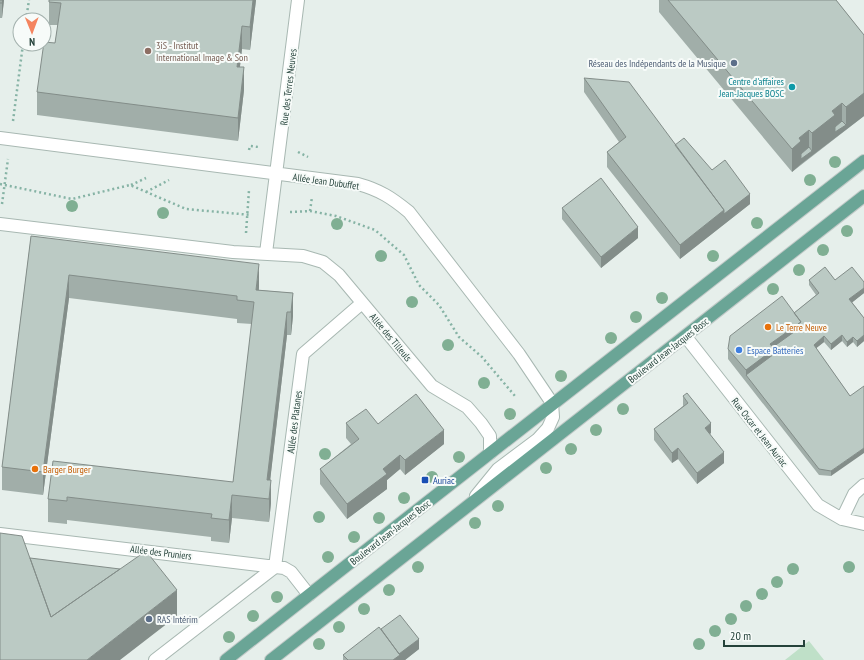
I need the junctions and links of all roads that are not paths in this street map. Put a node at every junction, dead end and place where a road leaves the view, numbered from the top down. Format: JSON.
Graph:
{"nodes":[{"id":1,"x":298,"y":0,"type":"edge"},
{"id":2,"x":5,"y":139,"type":"edge"},
{"id":3,"x":864,"y":161,"type":"edge"},
{"id":4,"x":277,"y":174,"type":"junction"},
{"id":5,"x":864,"y":196,"type":"edge"},
{"id":6,"x":0,"y":224,"type":"edge"},
{"id":7,"x":266,"y":253,"type":"junction"},
{"id":8,"x":362,"y":303,"type":"junction"},
{"id":9,"x":686,"y":337,"type":"junction"},
{"id":10,"x":552,"y":403,"type":"junction"},
{"id":11,"x":490,"y":453,"type":"junction"},
{"id":12,"x":864,"y":484,"type":"edge"},
{"id":13,"x":470,"y":503,"type":"junction"},
{"id":14,"x":842,"y":519,"type":"junction"},
{"id":15,"x":864,"y":524,"type":"edge"},
{"id":16,"x":0,"y":534,"type":"edge"},
{"id":17,"x":275,"y":567,"type":"junction"},
{"id":18,"x":309,"y":595,"type":"junction"},
{"id":19,"x":155,"y":660,"type":"edge"},
{"id":20,"x":226,"y":660,"type":"edge"},
{"id":21,"x":271,"y":660,"type":"edge"}],
"edges":[{"from":1,"to":4,"type":"street","name":"Rue des Terres Neuves"},
{"from":2,"to":4,"type":"street","name":"Allée Jean Dubuffet"},
{"from":3,"to":10,"type":"main road","name":"Boulevard Jean-Jacques Bosc"},
{"from":4,"to":7,"type":"street","name":"Rue des Terres Neuves"},
{"from":4,"to":10,"type":"street","name":"Allée Jean Dubuffet"},
{"from":5,"to":9,"type":"main road","name":"Boulevard Jean-Jacques Bosc"},
{"from":6,"to":7,"type":"street"},
{"from":7,"to":8,"type":"street","name":"Allée des Tilleuls"},
{"from":8,"to":11,"type":"street","name":"Allée des Tilleuls"},
{"from":8,"to":17,"type":"street","name":"Allée des Platanes"},
{"from":9,"to":13,"type":"main road","name":"Boulevard Jean-Jacques Bosc"},
{"from":9,"to":14,"type":"street","name":"Rue Oscar et Jean Auriac"},
{"from":10,"to":11,"type":"main road","name":"Boulevard Jean-Jacques Bosc"},
{"from":10,"to":13,"type":"street","name":"Boulevard Jean-Jacques Bosc"},
{"from":11,"to":18,"type":"main road","name":"Boulevard Jean-Jacques Bosc"},
{"from":12,"to":14,"type":"street"},
{"from":13,"to":21,"type":"main road","name":"Boulevard Jean-Jacques Bosc"},
{"from":14,"to":15,"type":"street","name":"Rue Oscar et Jean Auriac"},
{"from":16,"to":17,"type":"street","name":"Allée des Pruniers"},
{"from":17,"to":18,"type":"street","name":"Allée des Pruniers"},
{"from":17,"to":19,"type":"street"},
{"from":18,"to":20,"type":"main road","name":"Boulevard Jean-Jacques Bosc"}]}
